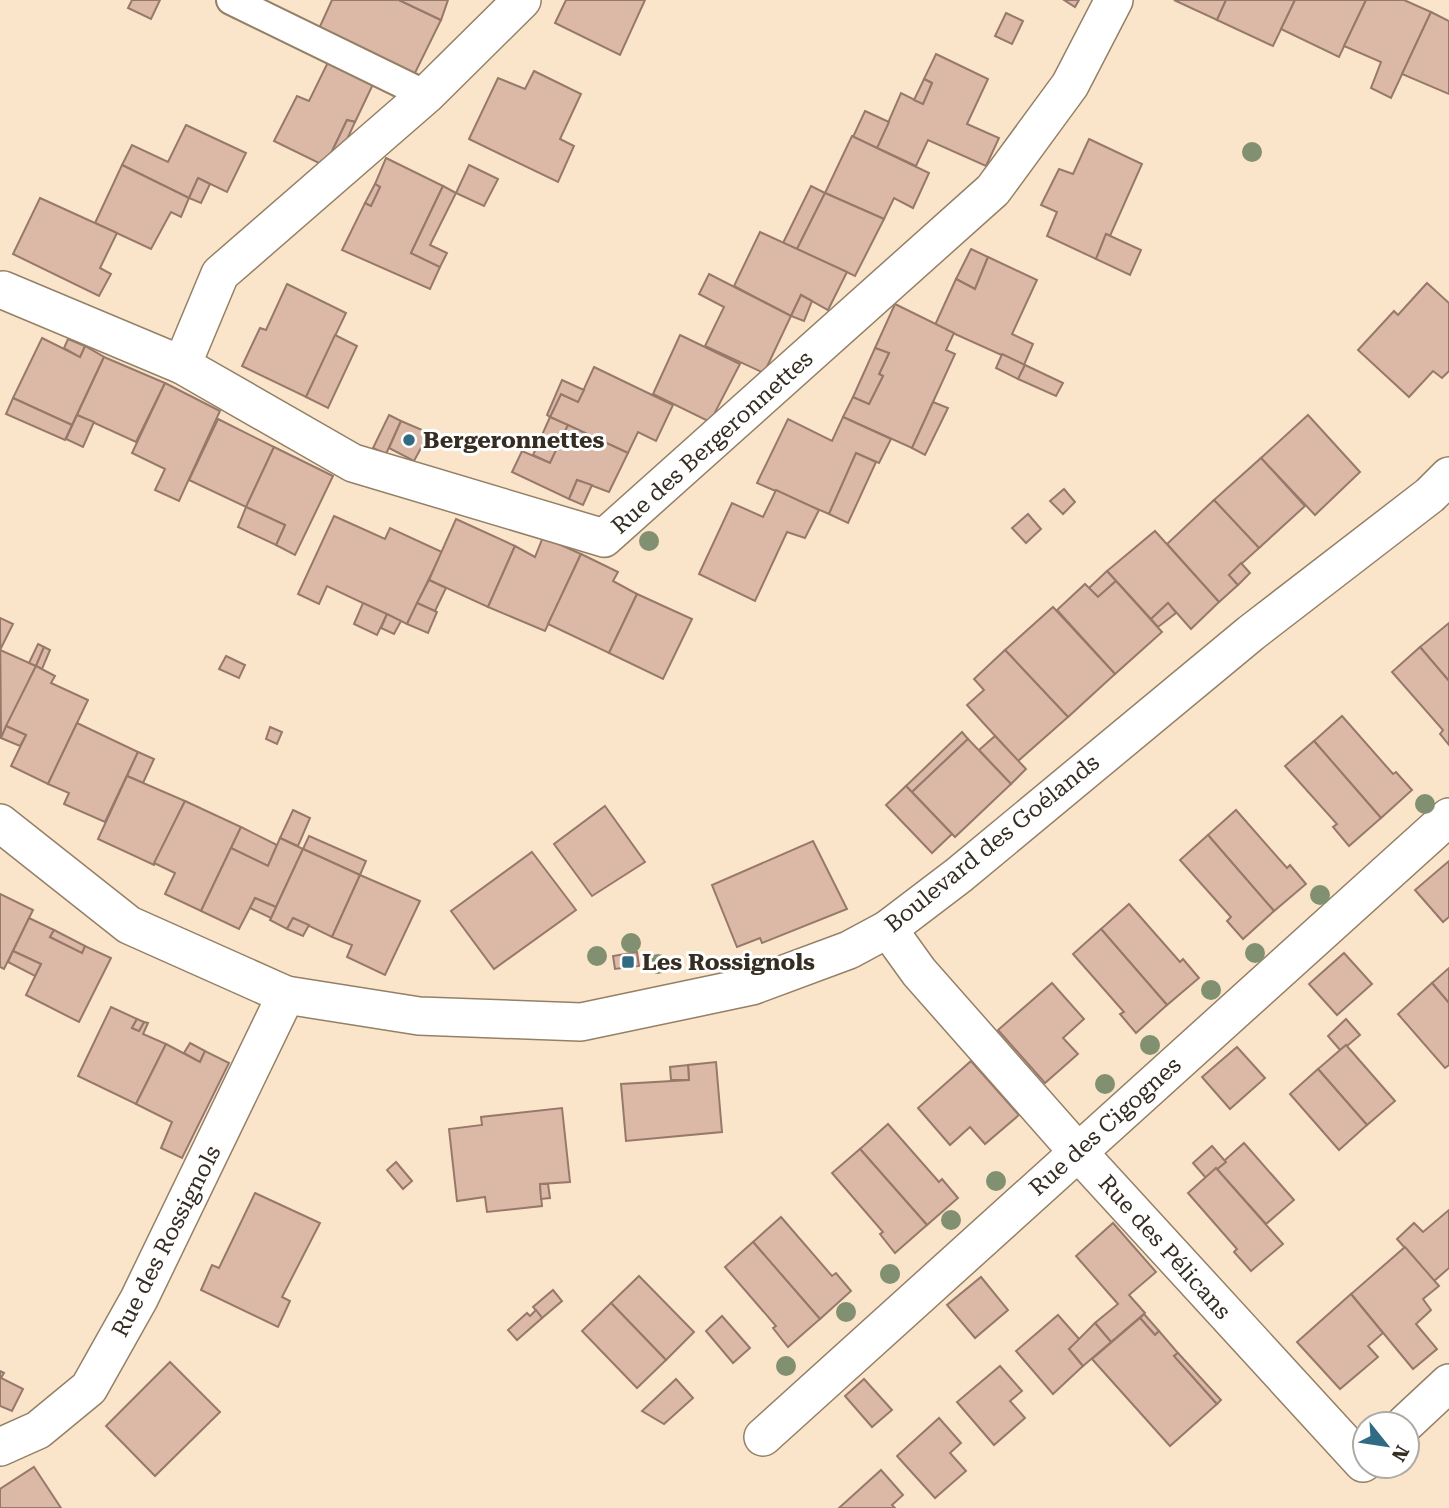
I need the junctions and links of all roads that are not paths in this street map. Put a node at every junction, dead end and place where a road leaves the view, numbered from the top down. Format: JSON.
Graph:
{"nodes":[{"id":1,"x":231,"y":0,"type":"edge"},
{"id":2,"x":522,"y":0,"type":"edge"},
{"id":3,"x":1114,"y":0,"type":"edge"},
{"id":4,"x":426,"y":95,"type":"junction"},
{"id":5,"x":3,"y":290,"type":"dead end"},
{"id":6,"x":182,"y":365,"type":"junction"},
{"id":7,"x":1449,"y":476,"type":"edge"},
{"id":8,"x":1449,"y":817,"type":"edge"},
{"id":9,"x":0,"y":823,"type":"edge"},
{"id":10,"x":888,"y":929,"type":"junction"},
{"id":11,"x":286,"y":995,"type":"junction"},
{"id":12,"x":1077,"y":1151,"type":"junction"},
{"id":13,"x":1449,"y":1383,"type":"edge"},
{"id":14,"x":1420,"y":1410,"type":"edge"},
{"id":15,"x":763,"y":1437,"type":"dead end"},
{"id":16,"x":0,"y":1447,"type":"edge"},
{"id":17,"x":1351,"y":1450,"type":"edge"}],
"edges":[{"from":1,"to":4,"type":"street"},
{"from":2,"to":4,"type":"street"},
{"from":3,"to":6,"type":"street","name":"Rue des Bergeronnettes"},
{"from":4,"to":6,"type":"street"},
{"from":5,"to":6,"type":"street","name":"Rue des Bergeronnettes"},
{"from":7,"to":10,"type":"street","name":"Boulevard des Goélands"},
{"from":8,"to":12,"type":"street","name":"Rue des Cigognes"},
{"from":9,"to":11,"type":"street","name":"Boulevard des Goélands"},
{"from":10,"to":11,"type":"street","name":"Boulevard des Goélands"},
{"from":10,"to":12,"type":"street","name":"Rue des Pélicans"},
{"from":11,"to":16,"type":"street","name":"Rue des Rossignols"},
{"from":12,"to":15,"type":"street","name":"Rue des Cigognes"},
{"from":12,"to":17,"type":"street","name":"Rue des Pélicans"},
{"from":13,"to":14,"type":"street"}]}
